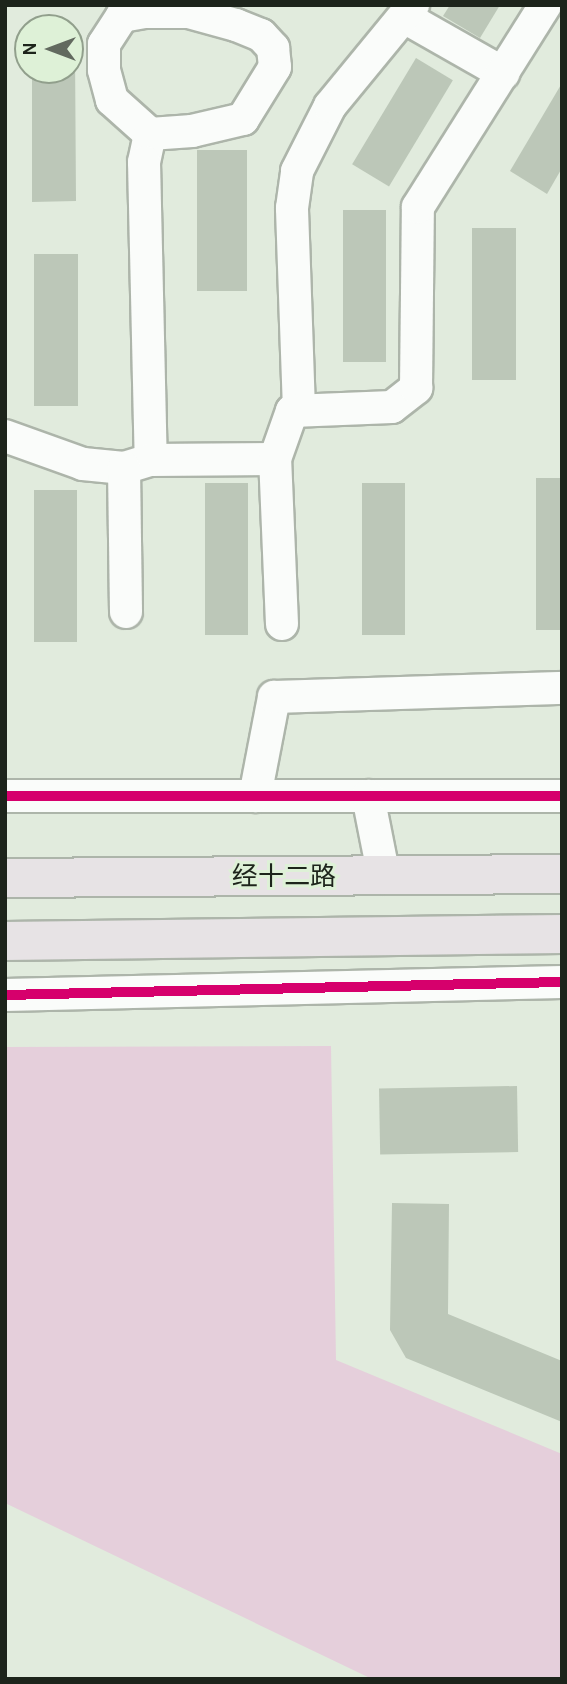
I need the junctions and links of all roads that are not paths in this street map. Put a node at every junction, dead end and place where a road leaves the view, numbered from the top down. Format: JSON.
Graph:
{"nodes":[{"id":1,"x":545,"y":5,"type":"edge"},
{"id":2,"x":120,"y":11,"type":"edge"},
{"id":3,"x":409,"y":12,"type":"edge"},
{"id":4,"x":253,"y":18,"type":"edge"},
{"id":5,"x":503,"y":73,"type":"junction"},
{"id":6,"x":150,"y":134,"type":"junction"},
{"id":7,"x":299,"y":410,"type":"junction"},
{"id":8,"x":5,"y":436,"type":"edge"},
{"id":9,"x":275,"y":458,"type":"junction"},
{"id":10,"x":137,"y":464,"type":"junction"},
{"id":11,"x":126,"y":612,"type":"dead end"},
{"id":12,"x":282,"y":624,"type":"dead end"},
{"id":13,"x":562,"y":688,"type":"edge"},
{"id":14,"x":5,"y":796,"type":"edge"},
{"id":15,"x":255,"y":796,"type":"junction"},
{"id":16,"x":368,"y":796,"type":"junction"},
{"id":17,"x":562,"y":796,"type":"edge"},
{"id":18,"x":562,"y":874,"type":"edge"},
{"id":19,"x":384,"y":877,"type":"junction"},
{"id":20,"x":5,"y":878,"type":"edge"},
{"id":21,"x":562,"y":934,"type":"edge"},
{"id":22,"x":5,"y":941,"type":"edge"},
{"id":23,"x":562,"y":982,"type":"edge"},
{"id":24,"x":5,"y":995,"type":"edge"}],
"edges":[{"from":1,"to":5,"type":"lane"},
{"from":2,"to":4,"type":"lane"},
{"from":2,"to":6,"type":"lane"},
{"from":3,"to":5,"type":"lane"},
{"from":3,"to":7,"type":"lane"},
{"from":4,"to":6,"type":"lane"},
{"from":5,"to":7,"type":"lane"},
{"from":6,"to":10,"type":"lane"},
{"from":7,"to":9,"type":"lane"},
{"from":8,"to":10,"type":"lane"},
{"from":9,"to":10,"type":"lane"},
{"from":9,"to":12,"type":"lane"},
{"from":10,"to":11,"type":"lane"},
{"from":13,"to":15,"type":"lane"},
{"from":14,"to":15,"type":"lane"},
{"from":15,"to":16,"type":"lane"},
{"from":16,"to":17,"type":"lane"},
{"from":16,"to":19,"type":"lane"},
{"from":18,"to":19,"type":"main road","name":"经十二路"},
{"from":19,"to":20,"type":"main road","name":"经十二路"},
{"from":21,"to":22,"type":"main road"},
{"from":23,"to":24,"type":"lane"}]}
